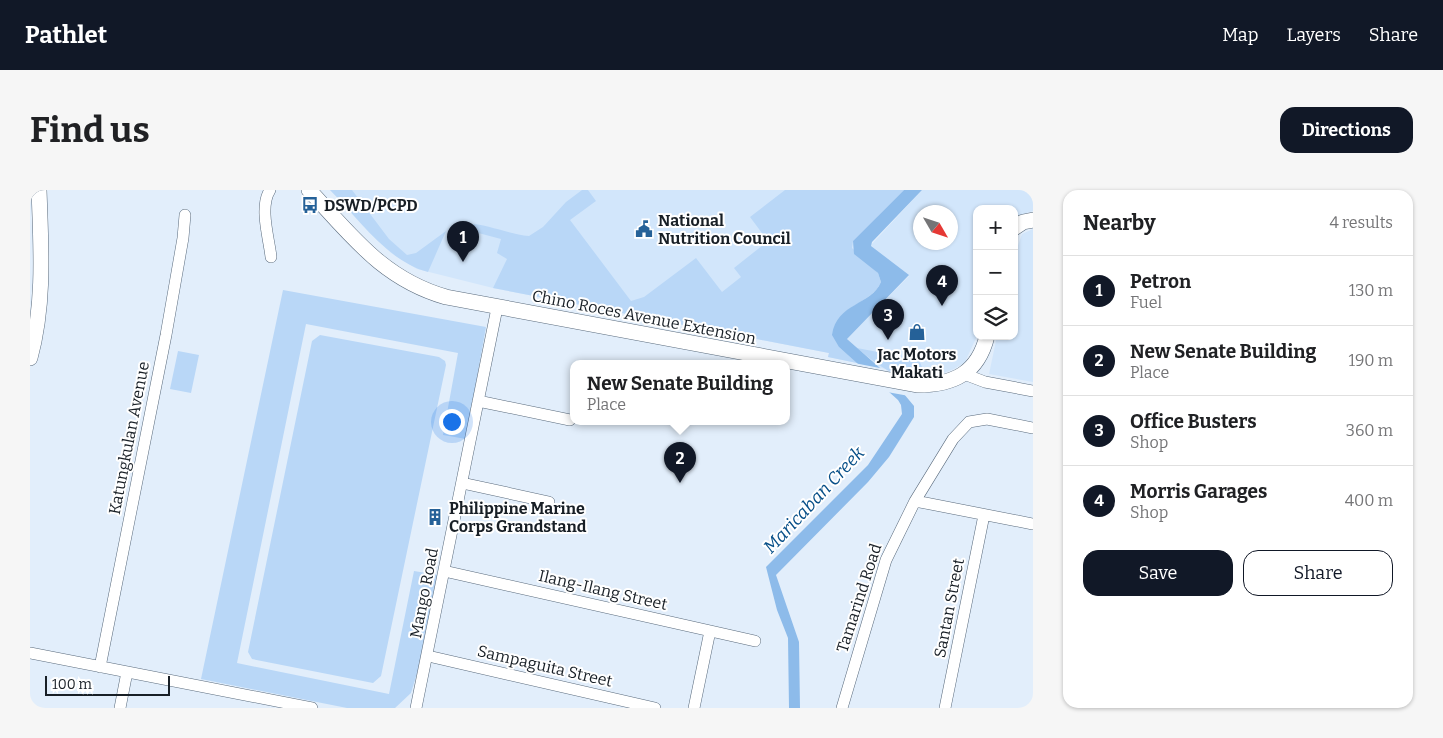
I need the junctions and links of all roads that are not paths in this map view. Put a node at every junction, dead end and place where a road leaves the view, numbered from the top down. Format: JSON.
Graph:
{"nodes":[{"id":1,"x":39,"y":190,"type":"edge"},
{"id":2,"x":270,"y":190,"type":"edge"},
{"id":3,"x":308,"y":190,"type":"edge"},
{"id":4,"x":185,"y":215,"type":"dead end"},
{"id":5,"x":1033,"y":220,"type":"edge"},
{"id":6,"x":1018,"y":225,"type":"edge"},
{"id":7,"x":271,"y":257,"type":"dead end"},
{"id":8,"x":498,"y":308,"type":"junction"},
{"id":9,"x":985,"y":340,"type":"edge"},
{"id":10,"x":30,"y":358,"type":"edge"},
{"id":11,"x":778,"y":360,"type":"edge"},
{"id":12,"x":790,"y":362,"type":"edge"},
{"id":13,"x":964,"y":374,"type":"junction"},
{"id":14,"x":1033,"y":391,"type":"edge"},
{"id":15,"x":478,"y":401,"type":"junction"},
{"id":16,"x":570,"y":420,"type":"dead end"},
{"id":17,"x":1033,"y":428,"type":"edge"},
{"id":18,"x":462,"y":483,"type":"junction"},
{"id":19,"x":915,"y":501,"type":"junction"},
{"id":20,"x":549,"y":502,"type":"dead end"},
{"id":21,"x":984,"y":514,"type":"junction"},
{"id":22,"x":1033,"y":524,"type":"edge"},
{"id":23,"x":444,"y":571,"type":"junction"},
{"id":24,"x":710,"y":631,"type":"junction"},
{"id":25,"x":755,"y":641,"type":"dead end"},
{"id":26,"x":30,"y":653,"type":"edge"},
{"id":27,"x":428,"y":656,"type":"junction"},
{"id":28,"x":100,"y":667,"type":"junction"},
{"id":29,"x":127,"y":672,"type":"junction"},
{"id":30,"x":253,"y":696,"type":"junction"},
{"id":31,"x":415,"y":706,"type":"edge"},
{"id":32,"x":120,"y":708,"type":"edge"},
{"id":33,"x":249,"y":708,"type":"edge"},
{"id":34,"x":312,"y":708,"type":"edge"},
{"id":35,"x":655,"y":708,"type":"edge"},
{"id":36,"x":694,"y":708,"type":"edge"},
{"id":37,"x":842,"y":708,"type":"edge"},
{"id":38,"x":945,"y":708,"type":"edge"}],
"edges":[{"from":1,"to":10,"type":"main road"},
{"from":2,"to":7,"type":"street"},
{"from":3,"to":8,"type":"main road","name":"Chino Roces Avenue Extension"},
{"from":4,"to":28,"type":"street","name":"Katungkulan Avenue"},
{"from":5,"to":6,"type":"main road"},
{"from":8,"to":11,"type":"main road","name":"Chino Roces Avenue Extension"},
{"from":8,"to":15,"type":"street","name":"Mango Road"},
{"from":9,"to":13,"type":"main road","name":"Chino Roces Avenue Extension"},
{"from":12,"to":13,"type":"main road","name":"Chino Roces Avenue Extension"},
{"from":13,"to":14,"type":"street"},
{"from":15,"to":16,"type":"street"},
{"from":15,"to":18,"type":"street","name":"Mango Road"},
{"from":17,"to":19,"type":"street","name":"Tamarind Road"},
{"from":18,"to":20,"type":"street"},
{"from":18,"to":23,"type":"street","name":"Mango Road"},
{"from":19,"to":21,"type":"street"},
{"from":19,"to":37,"type":"street","name":"Tamarind Road"},
{"from":21,"to":22,"type":"street"},
{"from":21,"to":38,"type":"street","name":"Santan Street"},
{"from":23,"to":24,"type":"street","name":"Ilang-Ilang Street"},
{"from":23,"to":27,"type":"street","name":"Mango Road"},
{"from":24,"to":25,"type":"street","name":"Ilang-Ilang Street"},
{"from":24,"to":36,"type":"street"},
{"from":26,"to":28,"type":"street"},
{"from":27,"to":31,"type":"street","name":"Mango Road"},
{"from":27,"to":35,"type":"street","name":"Sampaguita Street"},
{"from":28,"to":29,"type":"street"},
{"from":29,"to":30,"type":"street"},
{"from":29,"to":32,"type":"street"},
{"from":30,"to":33,"type":"street"},
{"from":30,"to":34,"type":"street"}]}
